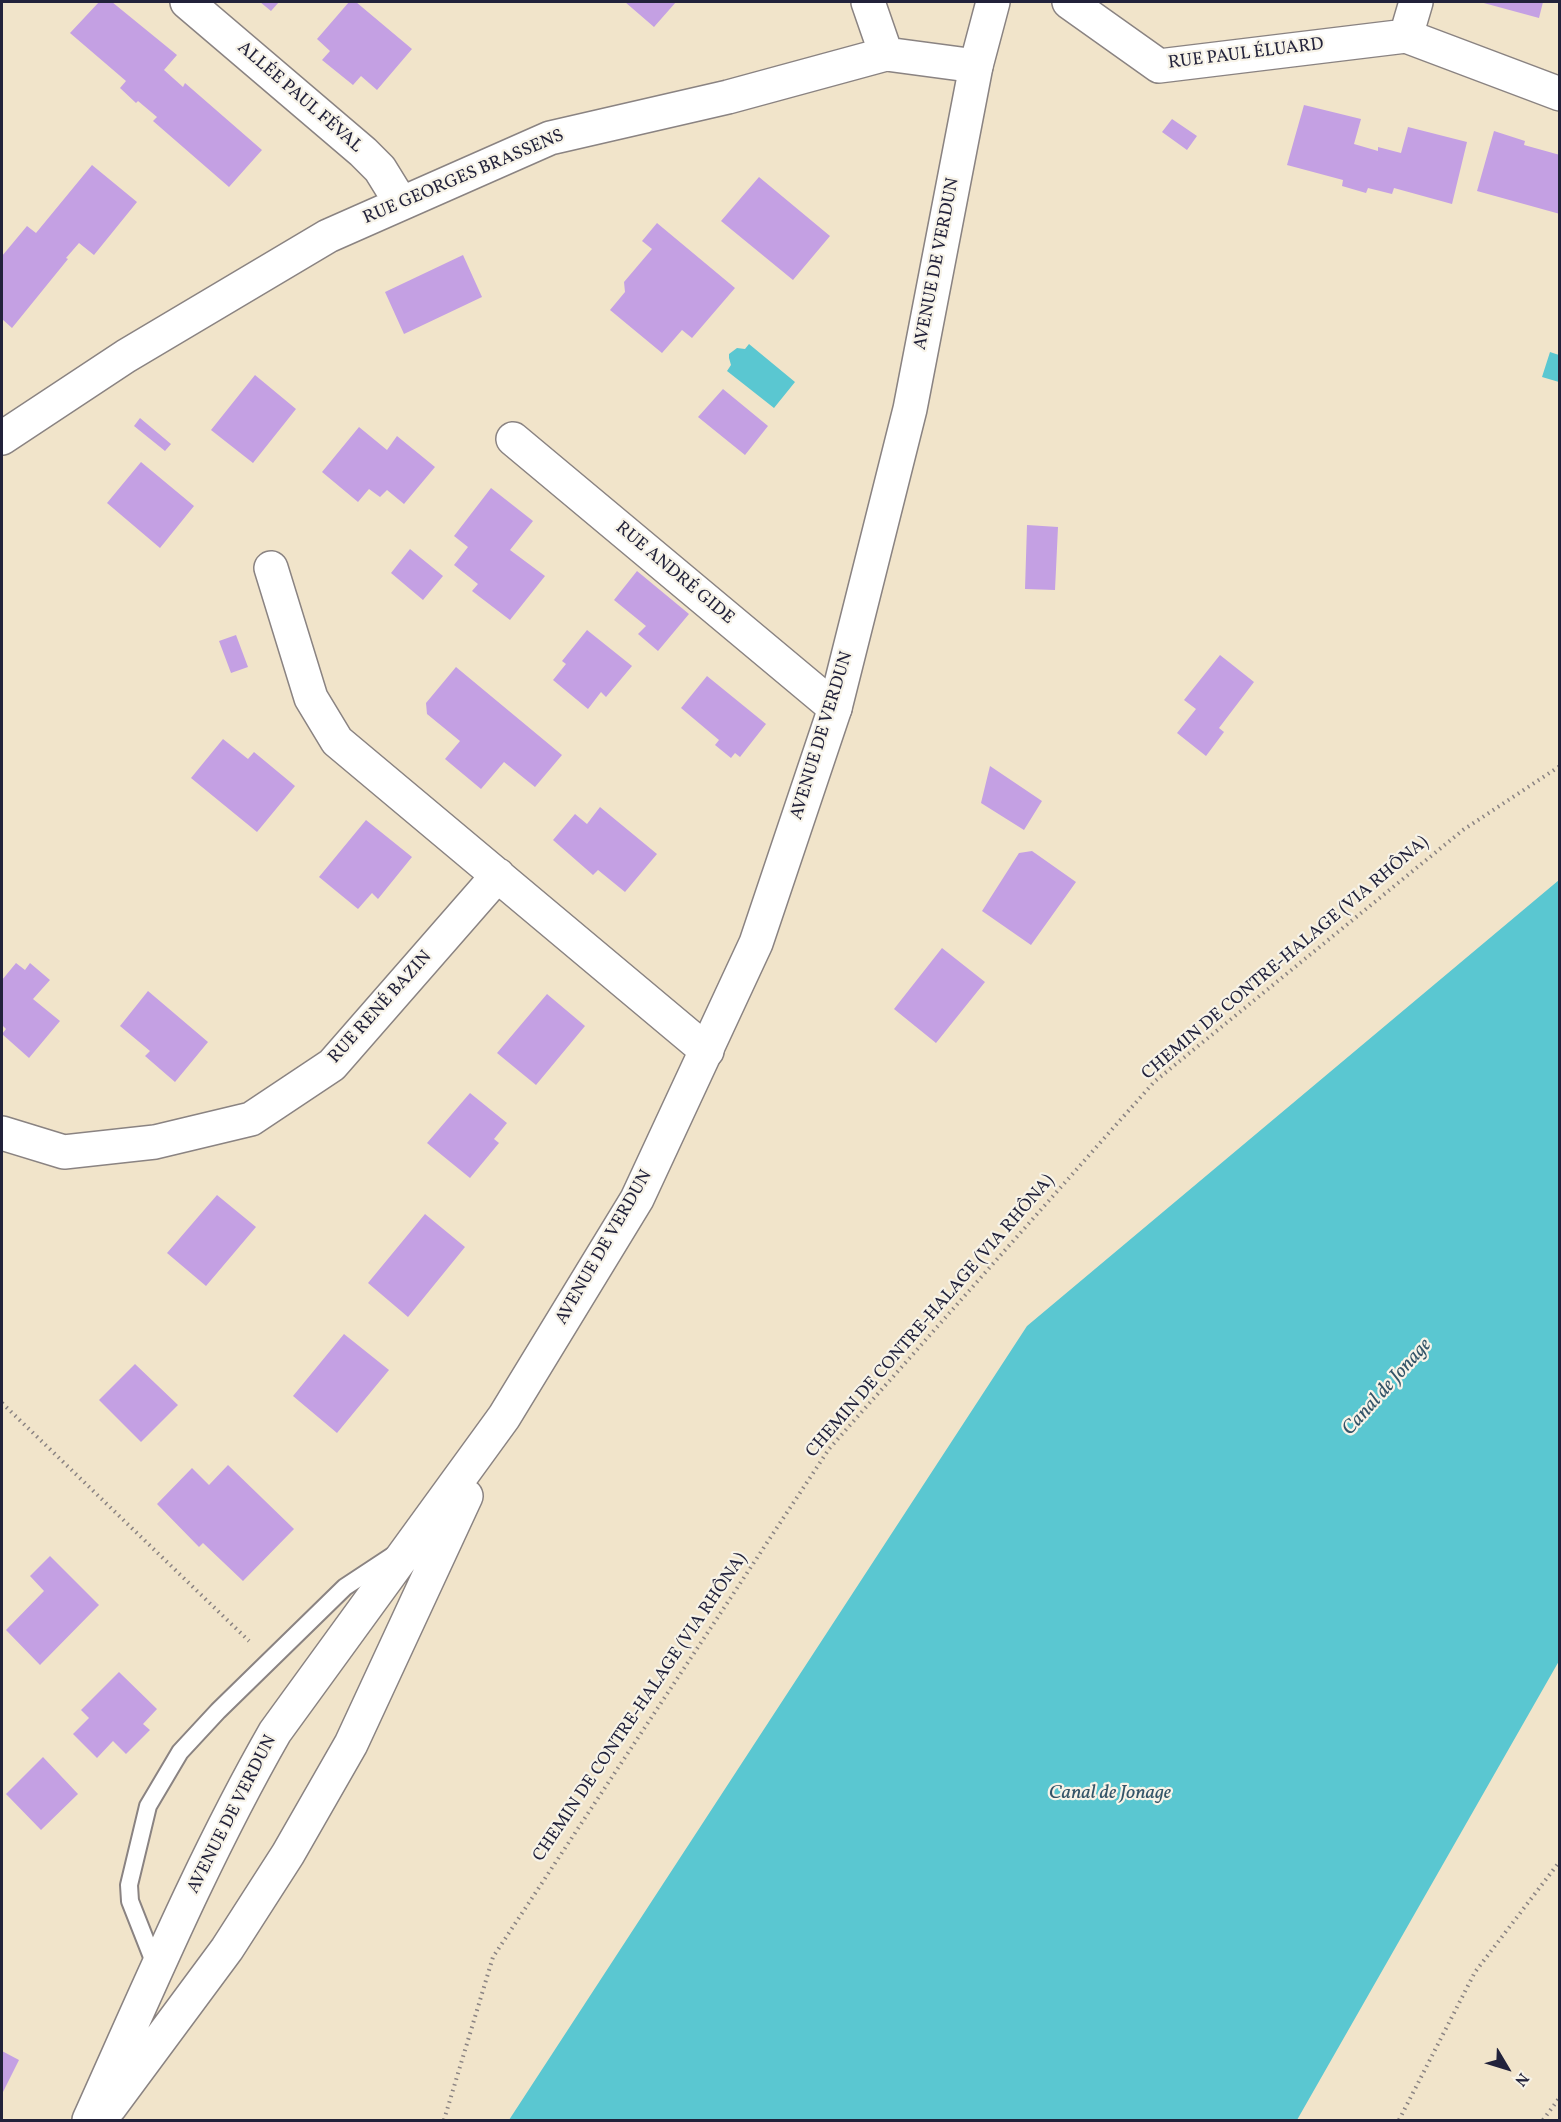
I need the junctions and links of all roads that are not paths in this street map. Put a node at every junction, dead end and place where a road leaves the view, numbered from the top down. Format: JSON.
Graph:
{"nodes":[{"id":1,"x":187,"y":2,"type":"edge"},
{"id":2,"x":868,"y":2,"type":"edge"},
{"id":3,"x":993,"y":2,"type":"edge"},
{"id":4,"x":1069,"y":2,"type":"edge"},
{"id":5,"x":1416,"y":2,"type":"edge"},
{"id":6,"x":1406,"y":36,"type":"junction"},
{"id":7,"x":886,"y":54,"type":"junction"},
{"id":8,"x":976,"y":66,"type":"junction"},
{"id":9,"x":1560,"y":94,"type":"edge"},
{"id":10,"x":401,"y":203,"type":"junction"},
{"id":11,"x":2,"y":438,"type":"edge"},
{"id":12,"x":513,"y":440,"type":"dead end"},
{"id":13,"x":270,"y":568,"type":"dead end"},
{"id":14,"x":835,"y":708,"type":"junction"},
{"id":15,"x":498,"y":875,"type":"junction"},
{"id":16,"x":707,"y":1051,"type":"junction"},
{"id":17,"x":2,"y":1133,"type":"edge"},
{"id":18,"x":504,"y":1417,"type":"junction"},
{"id":19,"x":415,"y":1541,"type":"junction"},
{"id":20,"x":157,"y":1970,"type":"junction"},
{"id":21,"x":89,"y":2121,"type":"edge"},
{"id":22,"x":99,"y":2121,"type":"edge"}],
"edges":[{"from":1,"to":10,"type":"street","name":"ALLÉE PAUL FÉVAL"},
{"from":2,"to":7,"type":"street"},
{"from":3,"to":8,"type":"street","name":"AVENUE DE VERDUN"},
{"from":4,"to":6,"type":"street","name":"RUE PAUL ÉLUARD"},
{"from":5,"to":6,"type":"street"},
{"from":6,"to":9,"type":"street","name":"RUE PAUL ÉLUARD"},
{"from":7,"to":8,"type":"street","name":"RUE GEORGES BRASSENS"},
{"from":7,"to":10,"type":"street","name":"RUE GEORGES BRASSENS"},
{"from":8,"to":14,"type":"street","name":"AVENUE DE VERDUN"},
{"from":10,"to":11,"type":"street","name":"RUE GEORGES BRASSENS"},
{"from":12,"to":14,"type":"street","name":"RUE ANDRÉ GIDE"},
{"from":13,"to":15,"type":"street"},
{"from":14,"to":16,"type":"street","name":"AVENUE DE VERDUN"},
{"from":15,"to":16,"type":"street"},
{"from":15,"to":17,"type":"street","name":"RUE RENÉ BAZIN"},
{"from":16,"to":18,"type":"street","name":"AVENUE DE VERDUN"},
{"from":18,"to":19,"type":"street","name":"AVENUE DE VERDUN"},
{"from":18,"to":22,"type":"street","name":"AVENUE DE VERDUN"},
{"from":19,"to":20,"type":"street","name":"AVENUE DE VERDUN"},
{"from":19,"to":20,"type":"lane"},
{"from":20,"to":21,"type":"street","name":"AVENUE DE VERDUN"}]}
